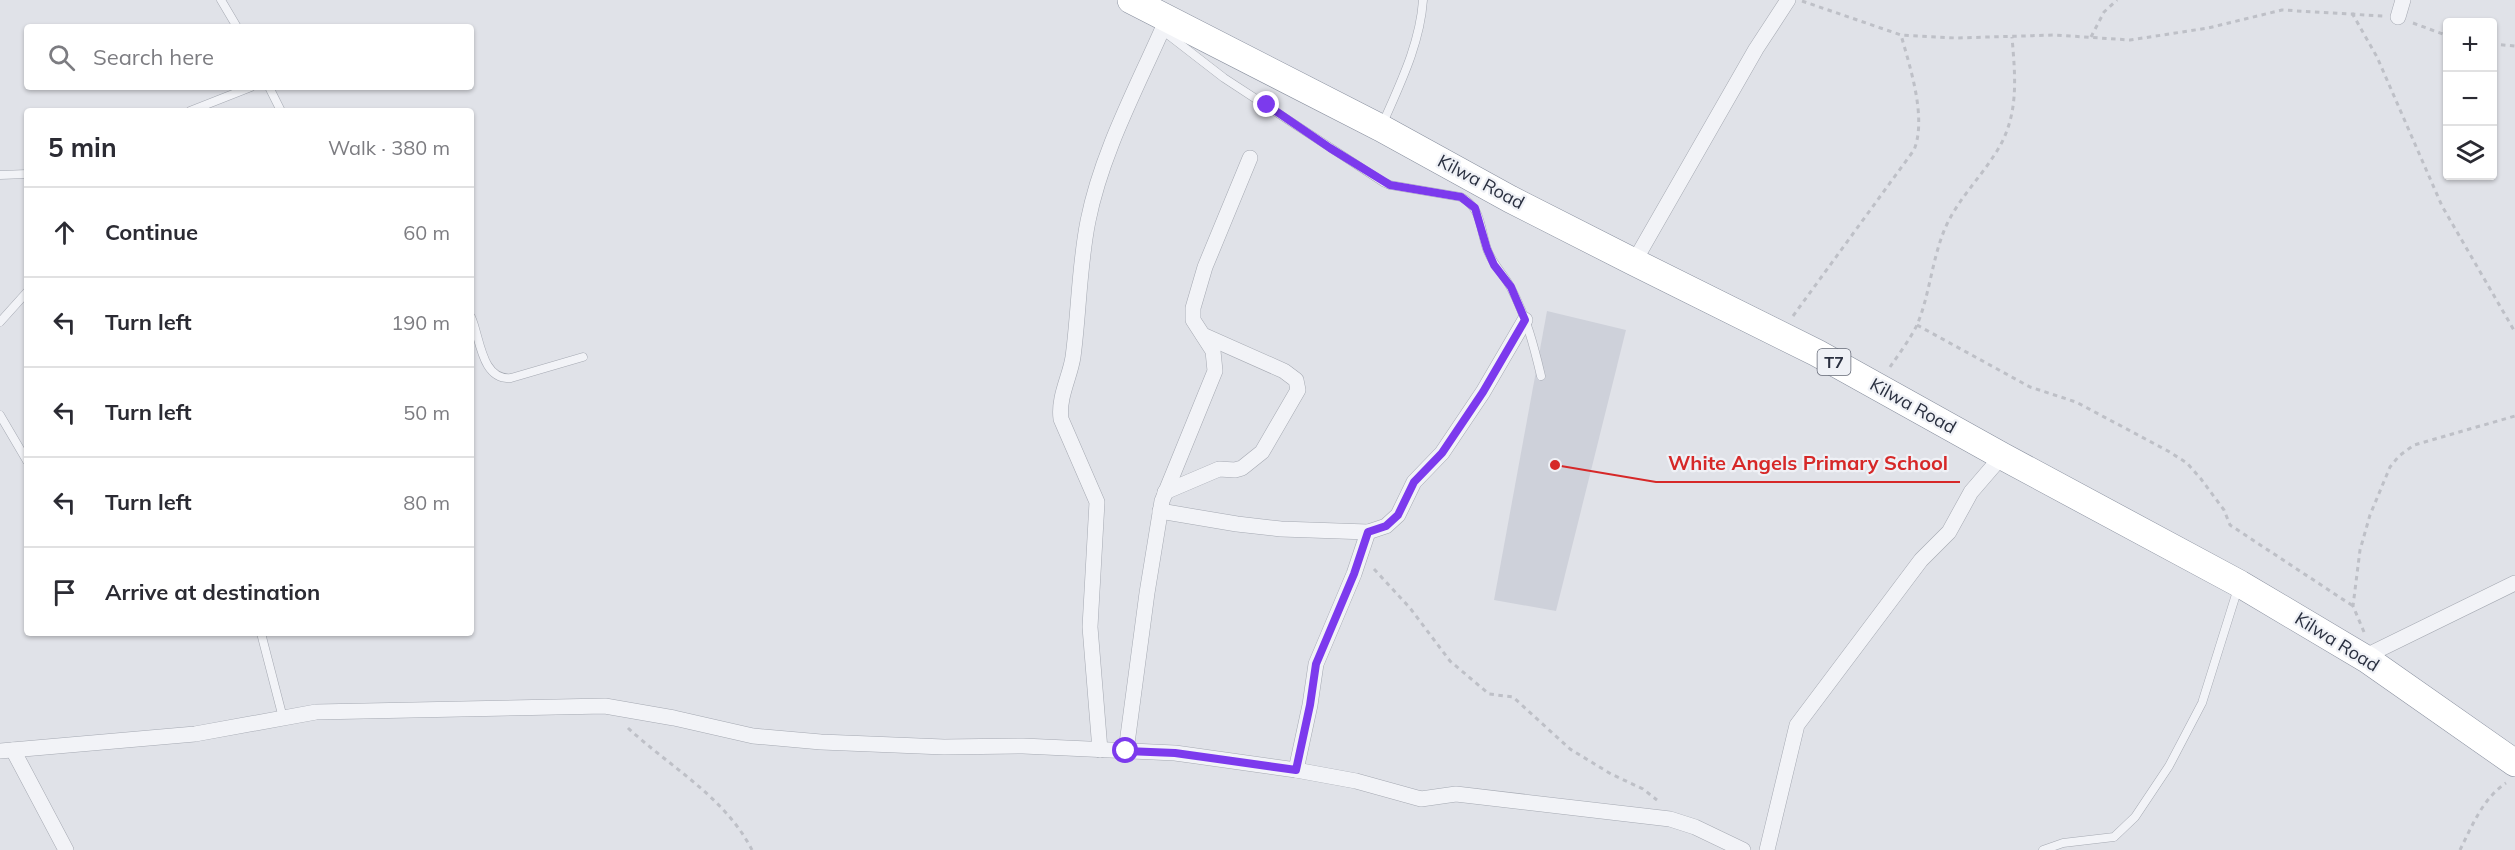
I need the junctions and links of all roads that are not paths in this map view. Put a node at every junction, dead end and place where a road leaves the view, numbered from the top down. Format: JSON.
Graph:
{"nodes":[{"id":1,"x":221,"y":0,"type":"edge"},
{"id":2,"x":1131,"y":0,"type":"edge"},
{"id":3,"x":1423,"y":0,"type":"edge"},
{"id":4,"x":1788,"y":0,"type":"edge"},
{"id":5,"x":2403,"y":0,"type":"edge"},
{"id":6,"x":2398,"y":17,"type":"road end"},
{"id":7,"x":235,"y":24,"type":"edge"},
{"id":8,"x":1165,"y":25,"type":"junction"},
{"id":9,"x":243,"y":90,"type":"edge"},
{"id":10,"x":270,"y":90,"type":"edge"},
{"id":11,"x":198,"y":108,"type":"edge"},
{"id":12,"x":279,"y":108,"type":"edge"},
{"id":13,"x":1381,"y":128,"type":"junction"},
{"id":14,"x":1250,"y":158,"type":"dead end"},
{"id":15,"x":24,"y":174,"type":"edge"},
{"id":16,"x":0,"y":175,"type":"edge"},
{"id":17,"x":1634,"y":262,"type":"junction"},
{"id":18,"x":24,"y":295,"type":"edge"},
{"id":19,"x":1525,"y":320,"type":"junction"},
{"id":20,"x":0,"y":322,"type":"edge"},
{"id":21,"x":474,"y":326,"type":"edge"},
{"id":22,"x":1203,"y":334,"type":"junction"},
{"id":23,"x":583,"y":357,"type":"dead end"},
{"id":24,"x":1541,"y":376,"type":"dead end"},
{"id":25,"x":0,"y":415,"type":"edge"},
{"id":26,"x":24,"y":456,"type":"edge"},
{"id":27,"x":2002,"y":456,"type":"junction"},
{"id":28,"x":1166,"y":492,"type":"junction"},
{"id":29,"x":1160,"y":511,"type":"junction"},
{"id":30,"x":1368,"y":532,"type":"junction"},
{"id":31,"x":2515,"y":583,"type":"edge"},
{"id":32,"x":2240,"y":584,"type":"junction"},
{"id":33,"x":262,"y":636,"type":"edge"},
{"id":34,"x":2371,"y":656,"type":"junction"},
{"id":35,"x":283,"y":718,"type":"junction"},
{"id":36,"x":6,"y":750,"type":"edge"},
{"id":37,"x":1100,"y":750,"type":"junction"},
{"id":38,"x":1126,"y":751,"type":"junction"},
{"id":39,"x":2515,"y":763,"type":"edge"},
{"id":40,"x":1296,"y":770,"type":"junction"},
{"id":41,"x":66,"y":850,"type":"edge"},
{"id":42,"x":1743,"y":850,"type":"edge"},
{"id":43,"x":1767,"y":850,"type":"edge"},
{"id":44,"x":2043,"y":850,"type":"edge"}],
"edges":[{"from":1,"to":7,"type":"lane"},
{"from":2,"to":8,"type":"highway","name":"Kilwa Road","number":"T7"},
{"from":3,"to":13,"type":"lane"},
{"from":4,"to":17,"type":"street"},
{"from":5,"to":6,"type":"street"},
{"from":8,"to":13,"type":"highway","name":"Kilwa Road","number":"T7"},
{"from":8,"to":19,"type":"lane"},
{"from":8,"to":37,"type":"street"},
{"from":9,"to":11,"type":"lane"},
{"from":10,"to":12,"type":"lane"},
{"from":13,"to":17,"type":"highway","name":"Kilwa Road","number":"T7"},
{"from":14,"to":22,"type":"street"},
{"from":15,"to":16,"type":"lane"},
{"from":17,"to":27,"type":"highway","name":"Kilwa Road","number":"T7"},
{"from":18,"to":20,"type":"lane"},
{"from":19,"to":24,"type":"lane"},
{"from":19,"to":30,"type":"street"},
{"from":21,"to":23,"type":"lane"},
{"from":22,"to":28,"type":"street"},
{"from":22,"to":28,"type":"street"},
{"from":25,"to":26,"type":"lane"},
{"from":27,"to":32,"type":"highway","name":"Kilwa Road","number":"T7"},
{"from":27,"to":43,"type":"street"},
{"from":28,"to":29,"type":"street"},
{"from":29,"to":30,"type":"street"},
{"from":29,"to":38,"type":"street"},
{"from":30,"to":40,"type":"street"},
{"from":31,"to":34,"type":"street"},
{"from":32,"to":34,"type":"highway","name":"Kilwa Road","number":"T7"},
{"from":32,"to":44,"type":"lane"},
{"from":33,"to":35,"type":"lane"},
{"from":34,"to":39,"type":"highway","name":"Kilwa Road","number":"T7"},
{"from":35,"to":36,"type":"street"},
{"from":35,"to":37,"type":"street"},
{"from":36,"to":41,"type":"street"},
{"from":37,"to":38,"type":"street"},
{"from":38,"to":40,"type":"street"},
{"from":40,"to":42,"type":"street"}]}
